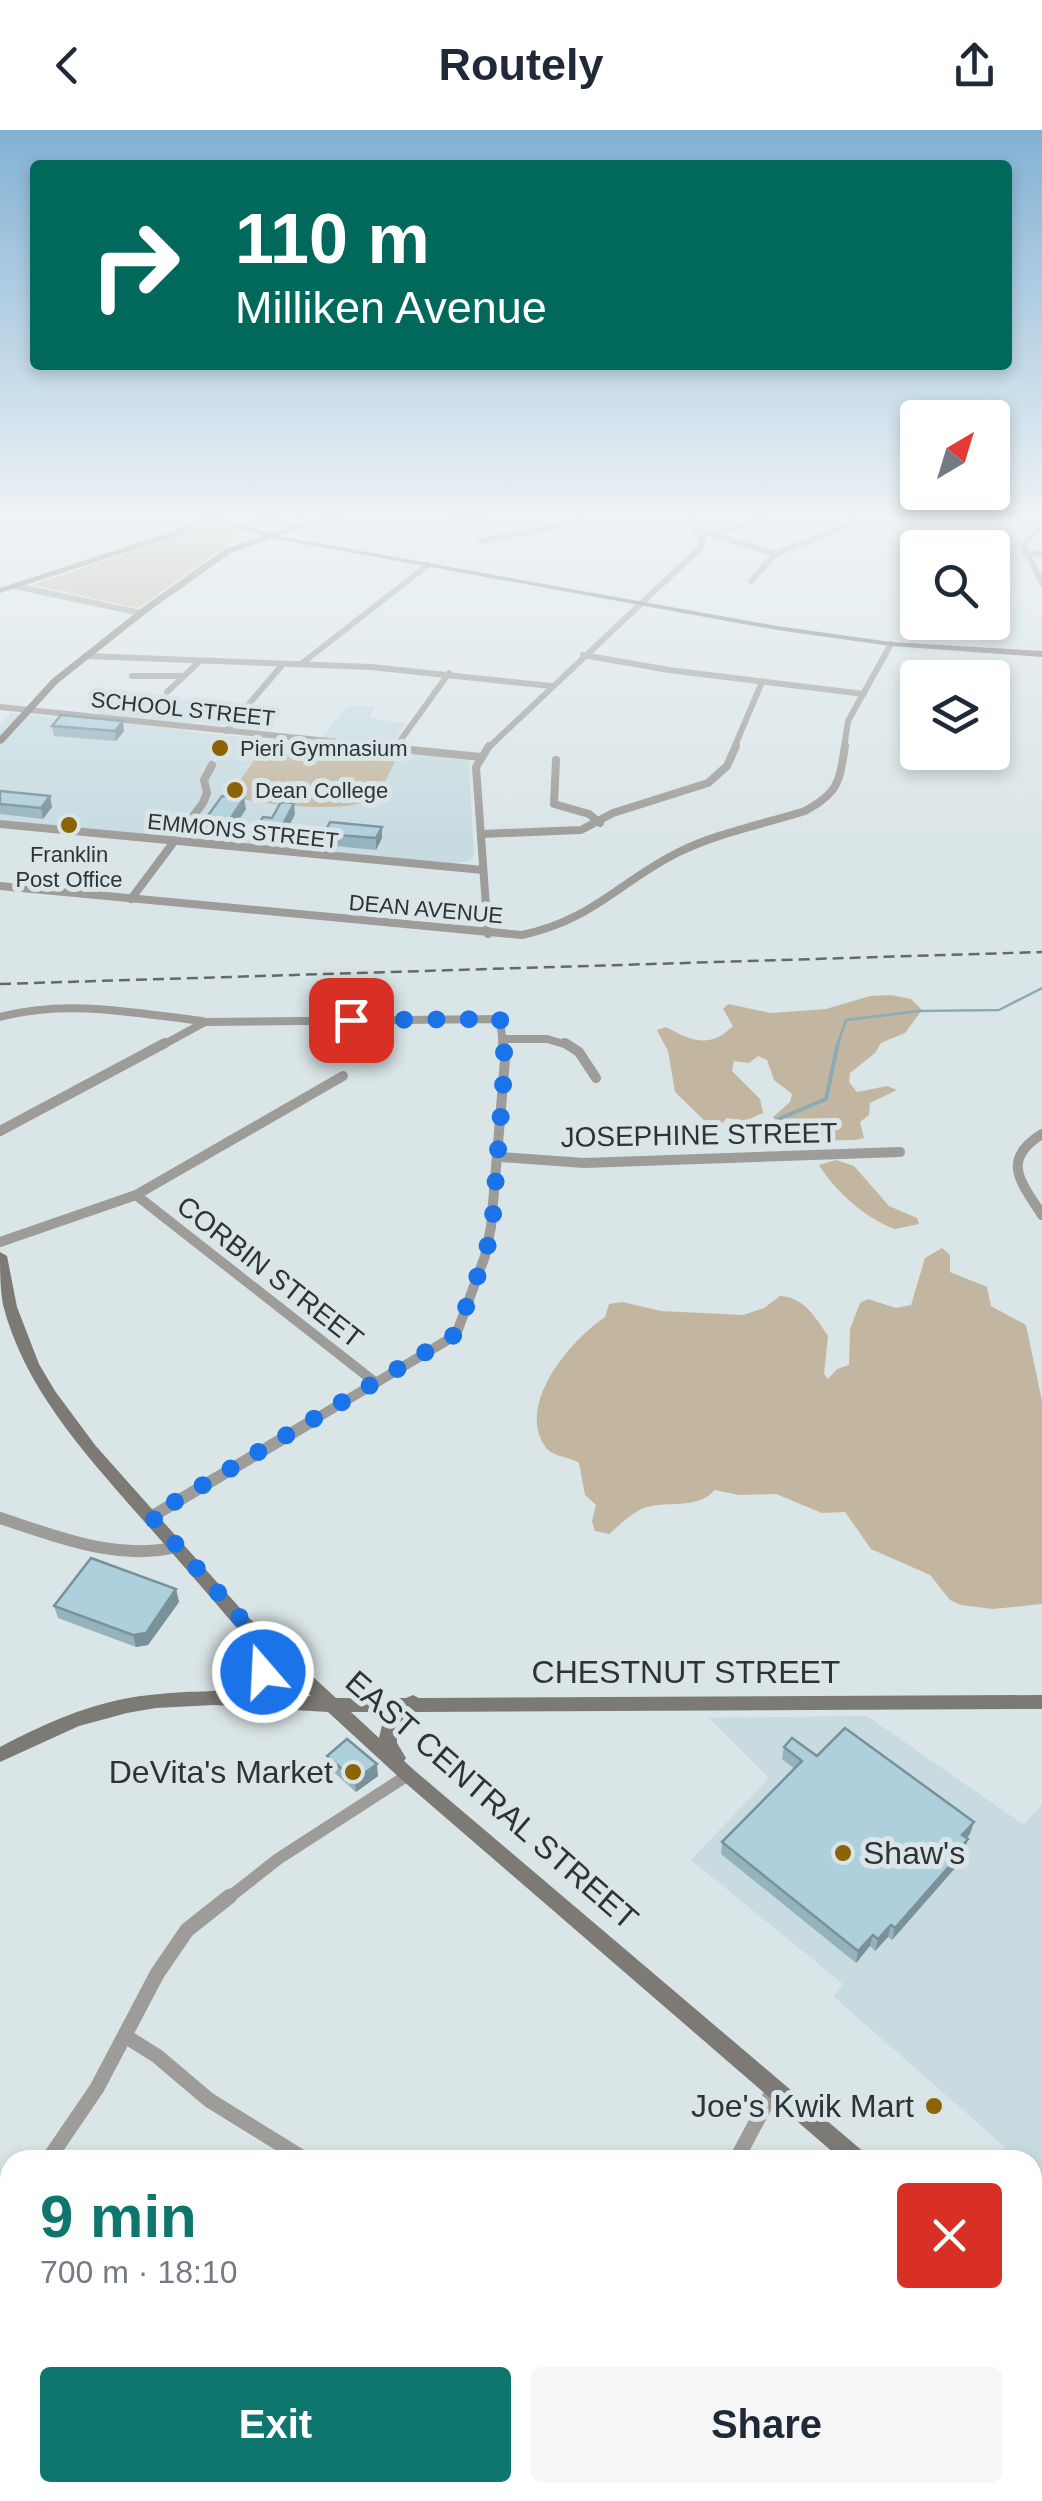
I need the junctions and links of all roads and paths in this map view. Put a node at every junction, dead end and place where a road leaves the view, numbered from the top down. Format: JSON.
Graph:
{"nodes":[{"id":1,"x":129,"y":623,"type":"edge"},
{"id":2,"x":353,"y":623,"type":"edge"},
{"id":3,"x":618,"y":623,"type":"edge"},
{"id":4,"x":760,"y":623,"type":"edge"},
{"id":5,"x":891,"y":644,"type":"junction"},
{"id":6,"x":583,"y":654,"type":"junction"},
{"id":7,"x":1042,"y":654,"type":"edge"},
{"id":8,"x":86,"y":656,"type":"junction"},
{"id":9,"x":199,"y":661,"type":"junction"},
{"id":10,"x":283,"y":664,"type":"junction"},
{"id":11,"x":300,"y":664,"type":"junction"},
{"id":12,"x":450,"y":673,"type":"junction"},
{"id":13,"x":132,"y":676,"type":"dead end"},
{"id":14,"x":182,"y":676,"type":"junction"},
{"id":15,"x":762,"y":682,"type":"junction"},
{"id":16,"x":551,"y":686,"type":"junction"},
{"id":17,"x":167,"y":692,"type":"dead end"},
{"id":18,"x":864,"y":694,"type":"junction"},
{"id":19,"x":0,"y":707,"type":"edge"},
{"id":20,"x":26,"y":710,"type":"junction"},
{"id":21,"x":226,"y":731,"type":"junction"},
{"id":22,"x":0,"y":741,"type":"edge"},
{"id":23,"x":394,"y":749,"type":"junction"},
{"id":24,"x":481,"y":757,"type":"junction"},
{"id":25,"x":556,"y":760,"type":"dead end"},
{"id":26,"x":212,"y":765,"type":"dead end"},
{"id":27,"x":600,"y":822,"type":"junction"},
{"id":28,"x":0,"y":824,"type":"edge"},
{"id":29,"x":482,"y":834,"type":"junction"},
{"id":30,"x":172,"y":842,"type":"junction"},
{"id":31,"x":483,"y":870,"type":"junction"},
{"id":32,"x":0,"y":886,"type":"edge"},
{"id":33,"x":131,"y":900,"type":"junction"},
{"id":34,"x":488,"y":934,"type":"junction"},
{"id":35,"x":0,"y":1017,"type":"edge"},
{"id":36,"x":205,"y":1022,"type":"junction"},
{"id":37,"x":502,"y":1039,"type":"junction"},
{"id":38,"x":343,"y":1076,"type":"dead end"},
{"id":39,"x":596,"y":1078,"type":"dead end"},
{"id":40,"x":0,"y":1131,"type":"edge"},
{"id":41,"x":1042,"y":1134,"type":"edge"},
{"id":42,"x":900,"y":1152,"type":"dead end"},
{"id":43,"x":500,"y":1157,"type":"junction"},
{"id":44,"x":136,"y":1195,"type":"junction"},
{"id":45,"x":1042,"y":1215,"type":"edge"},
{"id":46,"x":0,"y":1242,"type":"edge"},
{"id":47,"x":0,"y":1256,"type":"edge"},
{"id":48,"x":376,"y":1384,"type":"junction"},
{"id":49,"x":151,"y":1516,"type":"junction"},
{"id":50,"x":0,"y":1518,"type":"edge"},
{"id":51,"x":176,"y":1546,"type":"junction"},
{"id":52,"x":265,"y":1646,"type":"junction"},
{"id":53,"x":221,"y":1697,"type":"junction"},
{"id":54,"x":413,"y":1702,"type":"junction"},
{"id":55,"x":1042,"y":1702,"type":"edge"},
{"id":56,"x":330,"y":1704,"type":"junction"},
{"id":57,"x":0,"y":1755,"type":"edge"},
{"id":58,"x":408,"y":1775,"type":"junction"},
{"id":59,"x":125,"y":2036,"type":"junction"},
{"id":60,"x":775,"y":2087,"type":"junction"},
{"id":61,"x":55,"y":2150,"type":"edge"},
{"id":62,"x":290,"y":2150,"type":"edge"},
{"id":63,"x":741,"y":2150,"type":"edge"},
{"id":64,"x":847,"y":2150,"type":"edge"}],
"edges":[{"from":1,"to":8,"type":"main road"},
{"from":2,"to":11,"type":"street"},
{"from":3,"to":6,"type":"street"},
{"from":4,"to":5,"type":"main road"},
{"from":5,"to":7,"type":"main road"},
{"from":5,"to":18,"type":"street","name":"DEAN AVENUE"},
{"from":6,"to":15,"type":"street"},
{"from":6,"to":16,"type":"street"},
{"from":8,"to":9,"type":"street"},
{"from":8,"to":20,"type":"main road"},
{"from":9,"to":10,"type":"street"},
{"from":9,"to":14,"type":"street"},
{"from":10,"to":11,"type":"street"},
{"from":10,"to":21,"type":"street"},
{"from":11,"to":12,"type":"street"},
{"from":12,"to":16,"type":"street"},
{"from":12,"to":23,"type":"street"},
{"from":13,"to":14,"type":"street"},
{"from":14,"to":17,"type":"street"},
{"from":15,"to":18,"type":"street"},
{"from":15,"to":27,"type":"street"},
{"from":16,"to":24,"type":"street"},
{"from":18,"to":34,"type":"street","name":"DEAN AVENUE"},
{"from":19,"to":20,"type":"street","name":"SCHOOL STREET"},
{"from":20,"to":21,"type":"street","name":"SCHOOL STREET"},
{"from":20,"to":22,"type":"main road"},
{"from":21,"to":23,"type":"street","name":"SCHOOL STREET"},
{"from":23,"to":24,"type":"street","name":"SCHOOL STREET"},
{"from":24,"to":29,"type":"street"},
{"from":25,"to":27,"type":"street"},
{"from":26,"to":30,"type":"street"},
{"from":27,"to":29,"type":"street"},
{"from":28,"to":30,"type":"street","name":"EMMONS STREET"},
{"from":29,"to":31,"type":"street"},
{"from":30,"to":31,"type":"street","name":"EMMONS STREET"},
{"from":30,"to":33,"type":"street"},
{"from":31,"to":34,"type":"street"},
{"from":32,"to":33,"type":"street","name":"DEAN AVENUE"},
{"from":33,"to":34,"type":"street","name":"DEAN AVENUE"},
{"from":35,"to":36,"type":"street"},
{"from":36,"to":37,"type":"street"},
{"from":36,"to":40,"type":"street"},
{"from":37,"to":39,"type":"street"},
{"from":37,"to":43,"type":"street"},
{"from":38,"to":44,"type":"street"},
{"from":41,"to":45,"type":"street"},
{"from":42,"to":43,"type":"street","name":"JOSEPHINE STREET"},
{"from":43,"to":48,"type":"street"},
{"from":44,"to":46,"type":"street"},
{"from":44,"to":48,"type":"street","name":"CORBIN STREET"},
{"from":47,"to":49,"type":"main road","name":"EAST CENTRAL STREET"},
{"from":48,"to":49,"type":"street"},
{"from":49,"to":51,"type":"main road","name":"EAST CENTRAL STREET"},
{"from":50,"to":51,"type":"street"},
{"from":51,"to":52,"type":"main road","name":"EAST CENTRAL STREET"},
{"from":52,"to":53,"type":"main road"},
{"from":52,"to":56,"type":"main road","name":"EAST CENTRAL STREET"},
{"from":53,"to":56,"type":"main road","name":"CHESTNUT STREET"},
{"from":53,"to":57,"type":"main road"},
{"from":54,"to":55,"type":"main road","name":"CHESTNUT STREET"},
{"from":54,"to":56,"type":"main road","name":"CHESTNUT STREET"},
{"from":54,"to":58,"type":"main road"},
{"from":56,"to":58,"type":"main road","name":"EAST CENTRAL STREET"},
{"from":58,"to":59,"type":"street"},
{"from":58,"to":60,"type":"main road","name":"EAST CENTRAL STREET"},
{"from":59,"to":61,"type":"street"},
{"from":59,"to":62,"type":"street"},
{"from":60,"to":63,"type":"street"},
{"from":60,"to":64,"type":"main road","name":"EAST CENTRAL STREET"}]}
